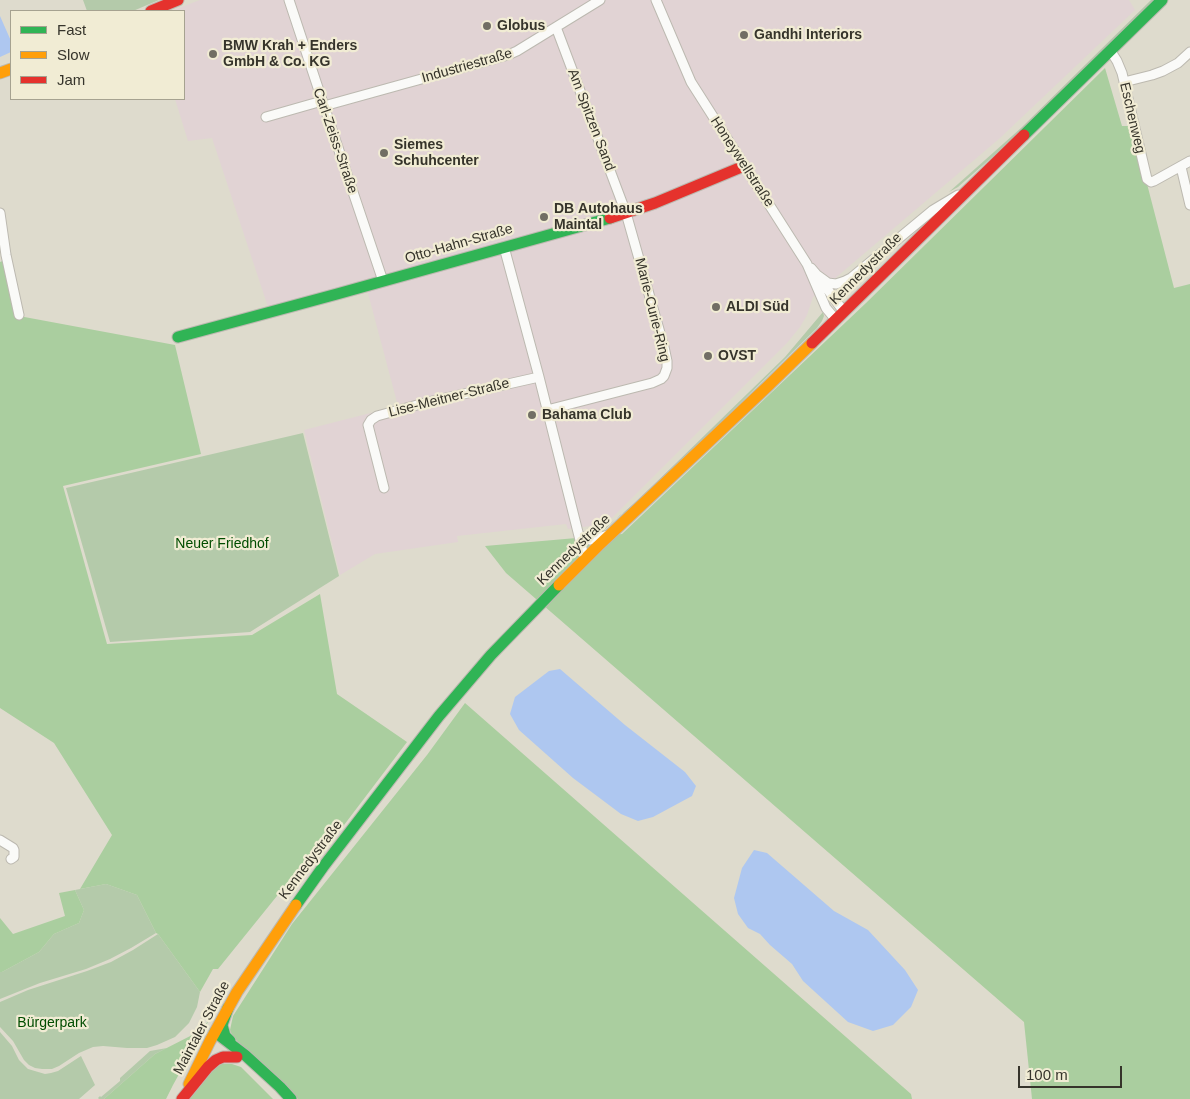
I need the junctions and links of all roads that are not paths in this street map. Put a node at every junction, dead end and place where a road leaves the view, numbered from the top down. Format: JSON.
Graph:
{"nodes":[{"id":1,"x":178,"y":0,"type":"edge"},
{"id":2,"x":289,"y":0,"type":"edge"},
{"id":3,"x":600,"y":0,"type":"edge"},
{"id":4,"x":656,"y":0,"type":"edge"},
{"id":5,"x":1162,"y":0,"type":"edge"},
{"id":6,"x":153,"y":10,"type":"edge"},
{"id":7,"x":556,"y":27,"type":"junction"},
{"id":8,"x":1110,"y":50,"type":"junction"},
{"id":9,"x":1190,"y":52,"type":"edge"},
{"id":10,"x":1124,"y":82,"type":"junction"},
{"id":11,"x":323,"y":103,"type":"junction"},
{"id":12,"x":266,"y":117,"type":"dead end"},
{"id":13,"x":1190,"y":161,"type":"edge"},
{"id":14,"x":744,"y":166,"type":"junction"},
{"id":15,"x":1181,"y":166,"type":"junction"},
{"id":16,"x":967,"y":190,"type":"junction"},
{"id":17,"x":1190,"y":205,"type":"edge"},
{"id":18,"x":626,"y":212,"type":"junction"},
{"id":19,"x":0,"y":213,"type":"edge"},
{"id":20,"x":504,"y":247,"type":"junction"},
{"id":21,"x":807,"y":264,"type":"junction"},
{"id":22,"x":817,"y":275,"type":"junction"},
{"id":23,"x":383,"y":281,"type":"junction"},
{"id":24,"x":19,"y":315,"type":"dead end"},
{"id":25,"x":840,"y":316,"type":"junction"},
{"id":26,"x":178,"y":337,"type":"dead end"},
{"id":27,"x":539,"y":377,"type":"junction"},
{"id":28,"x":547,"y":410,"type":"junction"},
{"id":29,"x":384,"y":488,"type":"dead end"},
{"id":30,"x":612,"y":534,"type":"junction"},
{"id":31,"x":579,"y":535,"type":"junction"},
{"id":32,"x":585,"y":560,"type":"junction"},
{"id":33,"x":0,"y":840,"type":"edge"},
{"id":34,"x":11,"y":859,"type":"dead end"},
{"id":35,"x":249,"y":974,"type":"joint"},
{"id":36,"x":228,"y":1008,"type":"junction"},
{"id":37,"x":213,"y":1037,"type":"junction"},
{"id":38,"x":238,"y":1053,"type":"junction"},
{"id":39,"x":182,"y":1099,"type":"edge"},
{"id":40,"x":283,"y":1099,"type":"edge"},
{"id":41,"x":291,"y":1099,"type":"edge"}],
"edges":[{"from":1,"to":6,"type":"main road"},
{"from":2,"to":11,"type":"street","name":"Carl-Zeiss-Straße"},
{"from":3,"to":7,"type":"street","name":"Industriestraße"},
{"from":4,"to":14,"type":"street","name":"Honeywellstraße"},
{"from":5,"to":8,"type":"main road","name":"Kennedystraße"},
{"from":7,"to":11,"type":"street","name":"Industriestraße"},
{"from":7,"to":18,"type":"street","name":"Am Spitzen Sand"},
{"from":8,"to":10,"type":"street","name":"Eschenweg"},
{"from":8,"to":16,"type":"main road","name":"Kennedystraße"},
{"from":9,"to":10,"type":"street"},
{"from":10,"to":15,"type":"street","name":"Eschenweg"},
{"from":11,"to":12,"type":"street","name":"Industriestraße"},
{"from":11,"to":23,"type":"street","name":"Carl-Zeiss-Straße"},
{"from":13,"to":15,"type":"street"},
{"from":14,"to":18,"type":"main road","name":"Otto-Hahn-Straße"},
{"from":14,"to":21,"type":"street","name":"Honeywellstraße"},
{"from":15,"to":17,"type":"street"},
{"from":16,"to":22,"type":"street","name":"Kennedystraße"},
{"from":16,"to":25,"type":"main road","name":"Kennedystraße"},
{"from":18,"to":20,"type":"main road","name":"Otto-Hahn-Straße"},
{"from":18,"to":28,"type":"street","name":"Marie-Curie-Ring"},
{"from":19,"to":24,"type":"street"},
{"from":20,"to":23,"type":"main road","name":"Otto-Hahn-Straße"},
{"from":20,"to":27,"type":"street"},
{"from":21,"to":22,"type":"street","name":"Kennedystraße"},
{"from":21,"to":25,"type":"street","name":"Honeywellstraße"},
{"from":22,"to":25,"type":"street"},
{"from":23,"to":26,"type":"main road","name":"Otto-Hahn-Straße"},
{"from":25,"to":30,"type":"main road","name":"Kennedystraße"},
{"from":27,"to":28,"type":"street"},
{"from":27,"to":29,"type":"street","name":"Lise-Meitner-Straße"},
{"from":28,"to":31,"type":"street"},
{"from":30,"to":31,"type":"street"},
{"from":30,"to":32,"type":"main road","name":"Kennedystraße"},
{"from":31,"to":32,"type":"street"},
{"from":32,"to":35,"type":"main road","name":"Kennedystraße"},
{"from":33,"to":34,"type":"street"},
{"from":35,"to":36,"type":"main road","name":"Maintaler Straße"},
{"from":36,"to":37,"type":"main road","name":"Maintaler Straße"},
{"from":36,"to":38,"type":"main road"},
{"from":37,"to":38,"type":"main road"},
{"from":37,"to":39,"type":"main road","name":"Maintaler Straße"},
{"from":38,"to":39,"type":"main road"},
{"from":38,"to":40,"type":"main road"},
{"from":38,"to":41,"type":"main road"}]}
